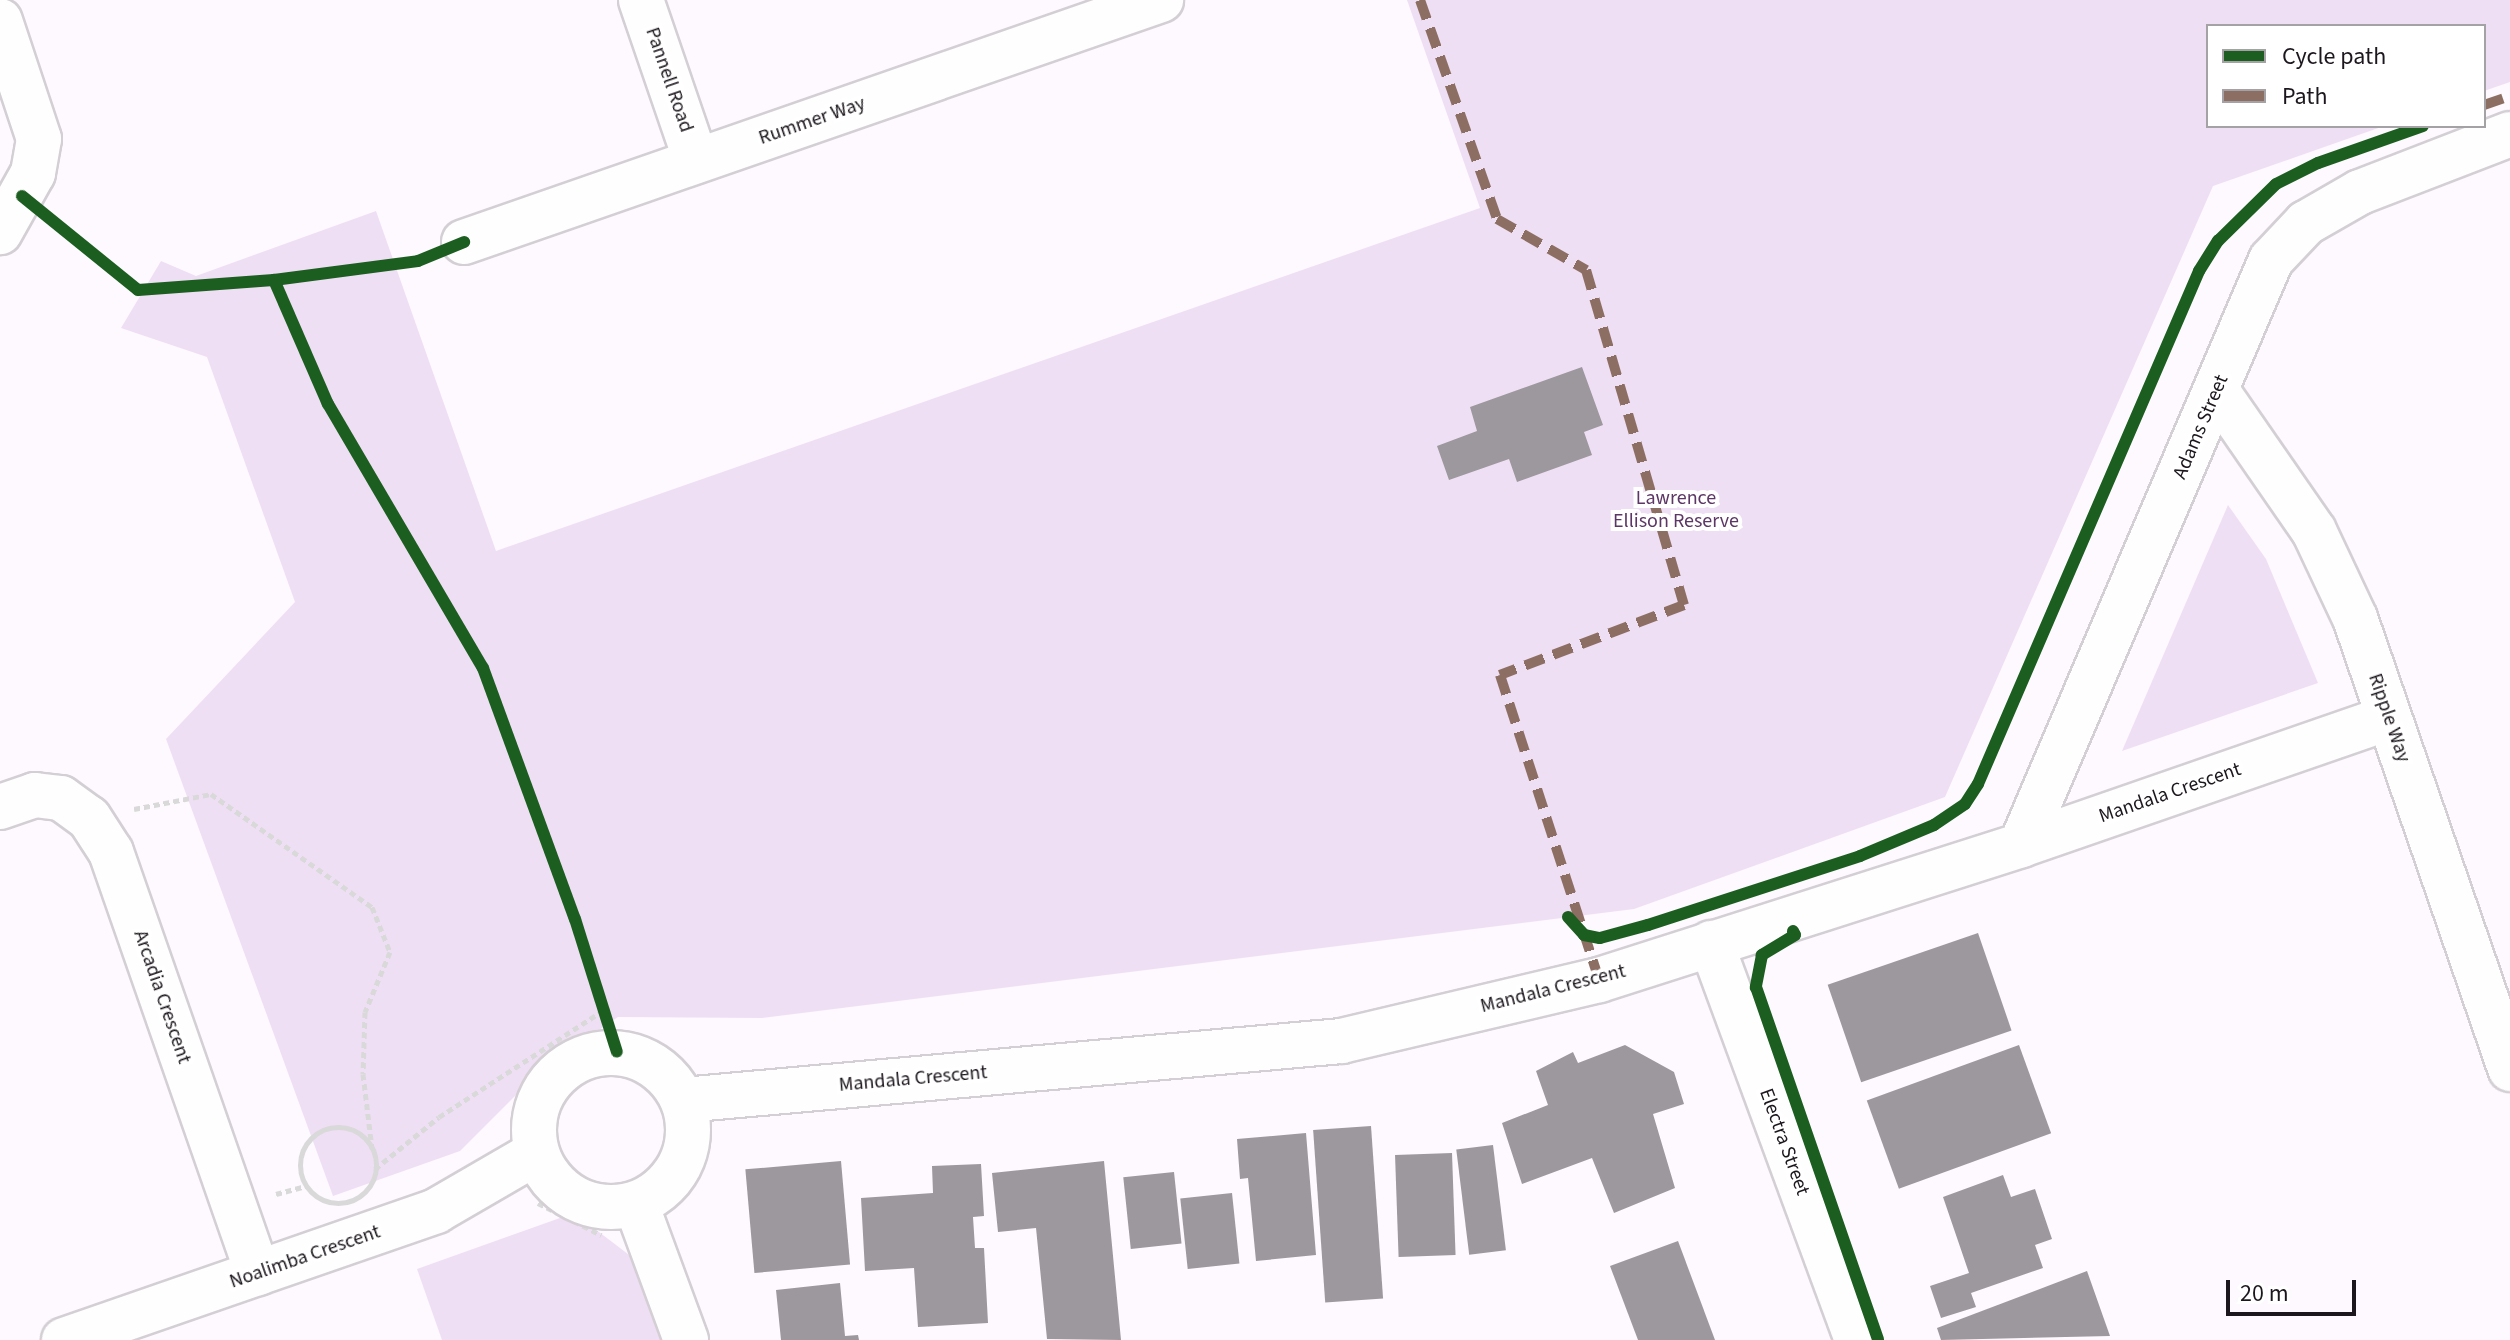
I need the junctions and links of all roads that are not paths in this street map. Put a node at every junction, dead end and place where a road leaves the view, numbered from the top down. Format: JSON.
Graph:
{"nodes":[{"id":1,"x":641,"y":0,"type":"edge"},
{"id":2,"x":1161,"y":0,"type":"edge"},
{"id":3,"x":0,"y":21,"type":"edge"},
{"id":4,"x":2510,"y":134,"type":"edge"},
{"id":5,"x":696,"y":161,"type":"junction"},
{"id":6,"x":0,"y":232,"type":"edge"},
{"id":7,"x":464,"y":242,"type":"dead end"},
{"id":8,"x":2217,"y":391,"type":"junction"},
{"id":9,"x":2388,"y":718,"type":"junction"},
{"id":10,"x":0,"y":807,"type":"edge"},
{"id":11,"x":2021,"y":845,"type":"junction"},
{"id":12,"x":1711,"y":943,"type":"junction"},
{"id":13,"x":2510,"y":1069,"type":"edge"},
{"id":14,"x":683,"y":1100,"type":"junction"},
{"id":15,"x":536,"y":1153,"type":"junction"},
{"id":16,"x":636,"y":1204,"type":"junction"},
{"id":17,"x":258,"y":1273,"type":"junction"},
{"id":18,"x":64,"y":1340,"type":"edge"},
{"id":19,"x":686,"y":1340,"type":"edge"},
{"id":20,"x":1857,"y":1340,"type":"edge"}],
"edges":[{"from":1,"to":5,"type":"street","name":"Pannell Road"},
{"from":2,"to":5,"type":"street","name":"Rummer Way"},
{"from":3,"to":6,"type":"street"},
{"from":4,"to":8,"type":"street","name":"Adams Street"},
{"from":5,"to":7,"type":"street","name":"Rummer Way"},
{"from":8,"to":9,"type":"street","name":"Ripple Way"},
{"from":8,"to":11,"type":"street","name":"Adams Street"},
{"from":9,"to":11,"type":"street","name":"Mandala Crescent"},
{"from":9,"to":13,"type":"street","name":"Ripple Way"},
{"from":10,"to":17,"type":"street","name":"Arcadia Crescent"},
{"from":11,"to":12,"type":"street","name":"Mandala Crescent"},
{"from":12,"to":14,"type":"street","name":"Mandala Crescent"},
{"from":12,"to":20,"type":"street","name":"Electra Street"},
{"from":14,"to":15,"type":"street"},
{"from":14,"to":16,"type":"street"},
{"from":15,"to":16,"type":"street"},
{"from":15,"to":17,"type":"street","name":"Noalimba Crescent"},
{"from":16,"to":19,"type":"street"},
{"from":17,"to":18,"type":"street","name":"Noalimba Crescent"}]}
